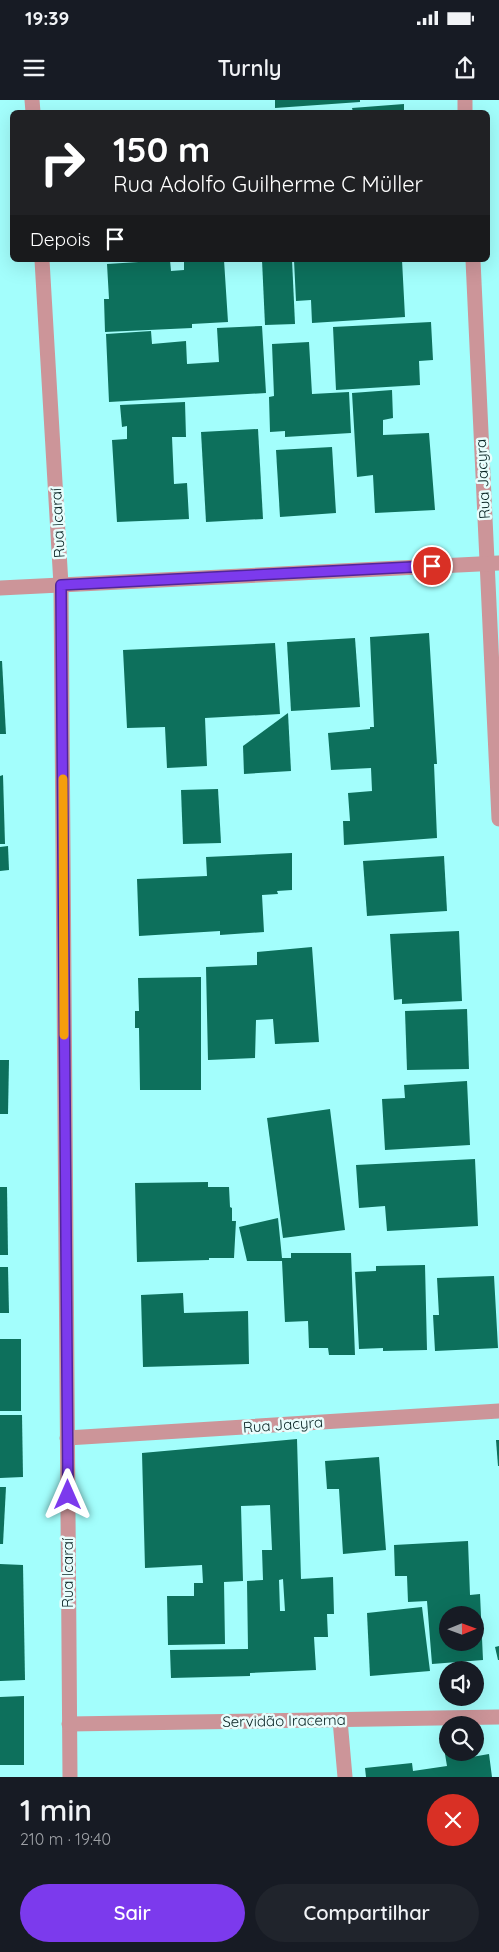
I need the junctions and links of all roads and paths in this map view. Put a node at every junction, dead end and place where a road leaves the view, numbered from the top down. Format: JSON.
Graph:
{"nodes":[{"id":1,"x":42,"y":262,"type":"edge"},
{"id":2,"x":472,"y":262,"type":"edge"},
{"id":3,"x":493,"y":563,"type":"edge"},
{"id":4,"x":61,"y":585,"type":"junction"},
{"id":5,"x":0,"y":588,"type":"edge"},
{"id":6,"x":499,"y":819,"type":"edge"},
{"id":7,"x":499,"y":1412,"type":"edge"},
{"id":8,"x":67,"y":1438,"type":"junction"},
{"id":9,"x":499,"y":1717,"type":"edge"},
{"id":10,"x":340,"y":1720,"type":"junction"},
{"id":11,"x":69,"y":1724,"type":"junction"},
{"id":12,"x":70,"y":1777,"type":"edge"},
{"id":13,"x":345,"y":1777,"type":"edge"}],
"edges":[{"from":1,"to":4,"type":"street","name":"Rua Icaraí"},
{"from":2,"to":3,"type":"street","name":"Rua Jacyra"},
{"from":3,"to":4,"type":"street"},
{"from":3,"to":6,"type":"street","name":"Rua Jacyra"},
{"from":4,"to":5,"type":"street"},
{"from":4,"to":8,"type":"street","name":"Rua Icaraí"},
{"from":7,"to":8,"type":"street","name":"Rua Jacyra"},
{"from":8,"to":11,"type":"street","name":"Rua Icaraí"},
{"from":9,"to":10,"type":"street","name":"Servidão Iracema"},
{"from":10,"to":11,"type":"street","name":"Servidão Iracema"},
{"from":10,"to":13,"type":"street"},
{"from":11,"to":12,"type":"street","name":"Rua Icaraí"}]}
